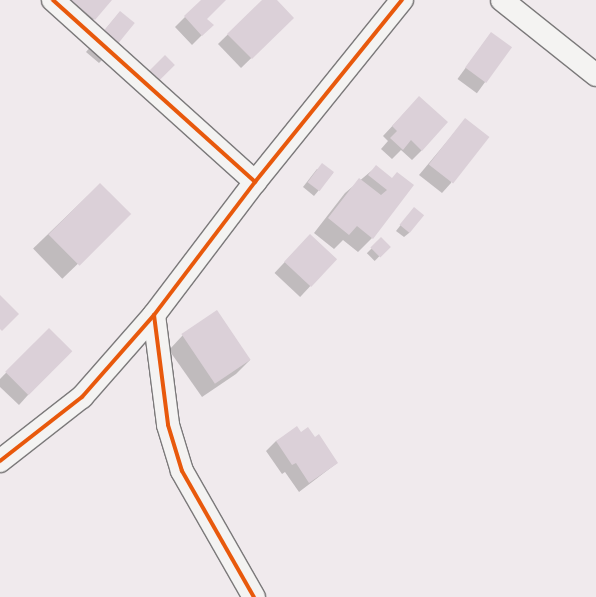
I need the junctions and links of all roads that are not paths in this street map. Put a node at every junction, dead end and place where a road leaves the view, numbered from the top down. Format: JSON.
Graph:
{"nodes":[{"id":1,"x":53,"y":0,"type":"edge"},
{"id":2,"x":402,"y":0,"type":"edge"},
{"id":3,"x":502,"y":0,"type":"edge"},
{"id":4,"x":596,"y":75,"type":"edge"},
{"id":5,"x":254,"y":182,"type":"junction"},
{"id":6,"x":154,"y":316,"type":"junction"},
{"id":7,"x":0,"y":461,"type":"edge"},
{"id":8,"x":254,"y":597,"type":"edge"}],
"edges":[{"from":1,"to":5,"type":"street"},
{"from":2,"to":5,"type":"street"},
{"from":3,"to":4,"type":"street"},
{"from":5,"to":6,"type":"street"},
{"from":6,"to":7,"type":"street"},
{"from":6,"to":8,"type":"street"}]}
